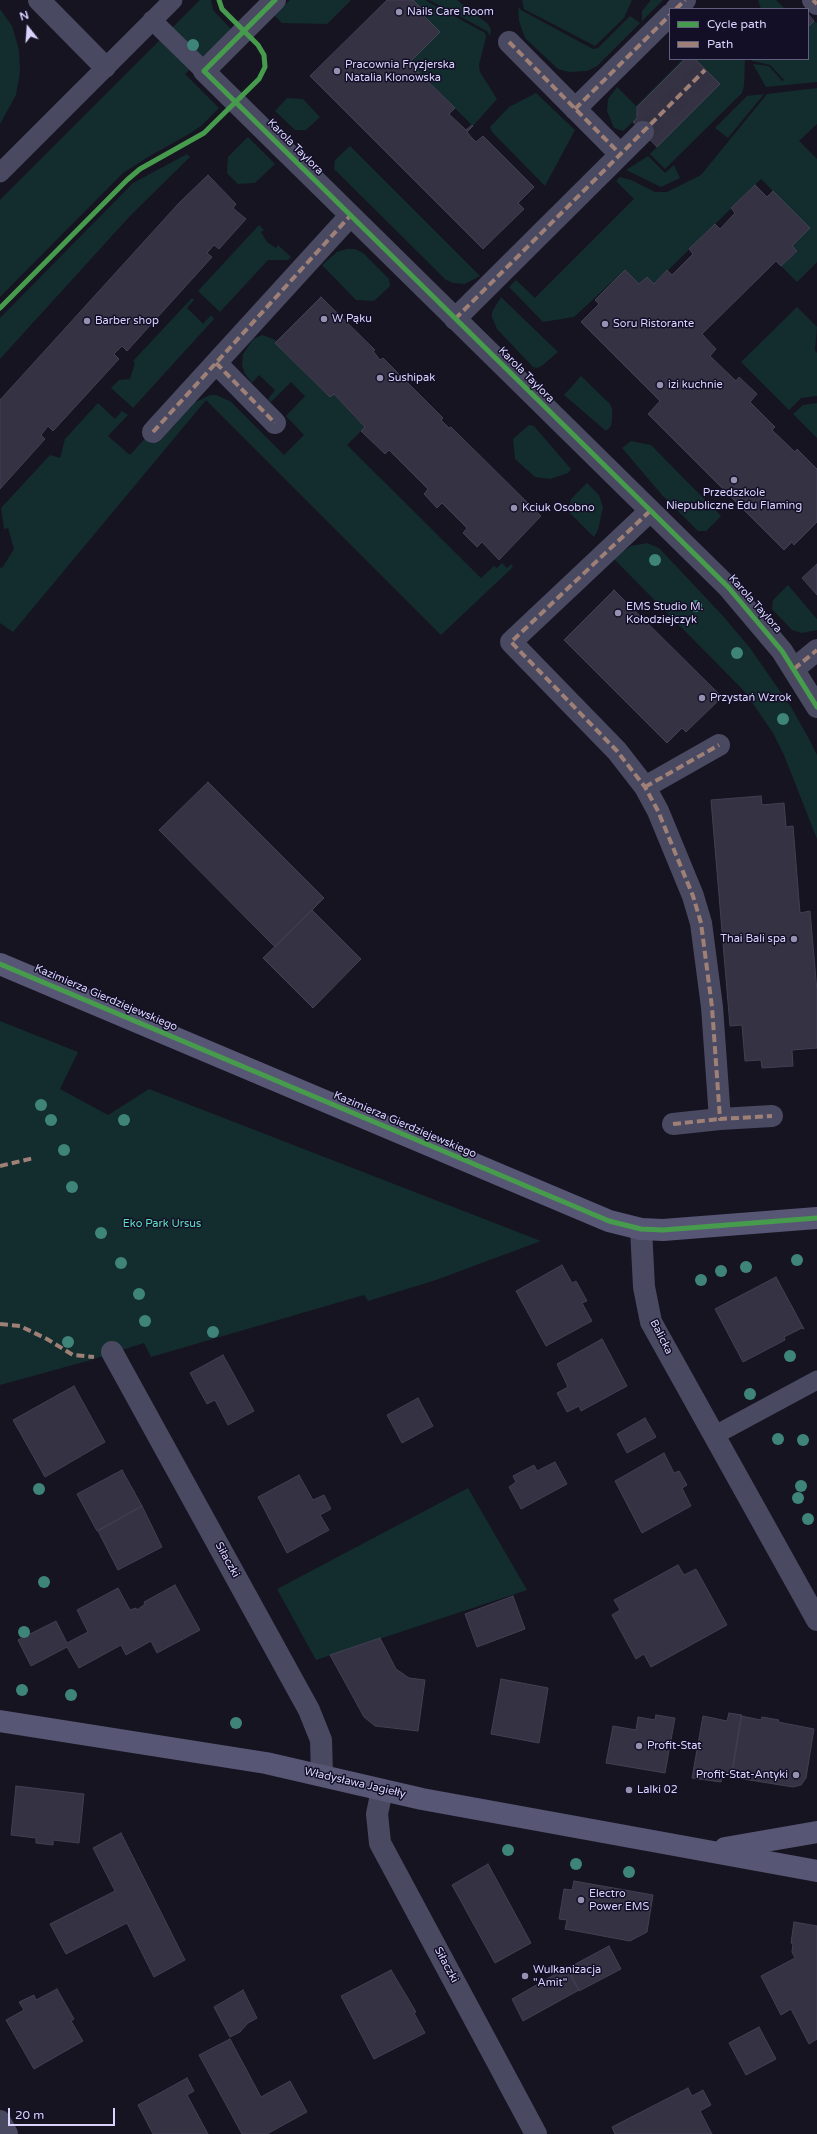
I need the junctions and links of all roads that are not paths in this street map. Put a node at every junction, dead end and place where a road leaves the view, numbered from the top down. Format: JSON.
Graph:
{"nodes":[{"id":1,"x":39,"y":0,"type":"edge"},
{"id":2,"x":173,"y":0,"type":"edge"},
{"id":3,"x":275,"y":0,"type":"edge"},
{"id":4,"x":685,"y":0,"type":"edge"},
{"id":5,"x":813,"y":0,"type":"edge"},
{"id":6,"x":817,"y":4,"type":"edge"},
{"id":7,"x":677,"y":8,"type":"edge"},
{"id":8,"x":669,"y":16,"type":"edge"},
{"id":9,"x":152,"y":20,"type":"junction"},
{"id":10,"x":509,"y":42,"type":"dead end"},
{"id":11,"x":104,"y":67,"type":"junction"},
{"id":12,"x":204,"y":71,"type":"junction"},
{"id":13,"x":575,"y":109,"type":"junction"},
{"id":14,"x":642,"y":132,"type":"tunnel mouth"},
{"id":15,"x":620,"y":154,"type":"junction"},
{"id":16,"x":0,"y":173,"type":"edge"},
{"id":17,"x":350,"y":216,"type":"junction"},
{"id":18,"x":455,"y":319,"type":"junction"},
{"id":19,"x":216,"y":363,"type":"junction"},
{"id":20,"x":274,"y":423,"type":"dead end"},
{"id":21,"x":153,"y":432,"type":"dead end"},
{"id":22,"x":650,"y":511,"type":"junction"},
{"id":23,"x":817,"y":650,"type":"edge"},
{"id":24,"x":794,"y":669,"type":"junction"},
{"id":25,"x":817,"y":707,"type":"edge"},
{"id":26,"x":720,"y":745,"type":"dead end"},
{"id":27,"x":645,"y":787,"type":"junction"},
{"id":28,"x":0,"y":964,"type":"edge"},
{"id":29,"x":772,"y":1116,"type":"dead end"},
{"id":30,"x":720,"y":1119,"type":"junction"},
{"id":31,"x":673,"y":1124,"type":"dead end"},
{"id":32,"x":817,"y":1218,"type":"edge"},
{"id":33,"x":641,"y":1229,"type":"junction"},
{"id":34,"x":112,"y":1352,"type":"dead end"},
{"id":35,"x":817,"y":1380,"type":"edge"},
{"id":36,"x":715,"y":1435,"type":"junction"},
{"id":37,"x":817,"y":1620,"type":"edge"},
{"id":38,"x":0,"y":1721,"type":"edge"},
{"id":39,"x":322,"y":1775,"type":"junction"},
{"id":40,"x":382,"y":1790,"type":"junction"},
{"id":41,"x":817,"y":1832,"type":"edge"},
{"id":42,"x":708,"y":1850,"type":"junction"},
{"id":43,"x":817,"y":1871,"type":"edge"},
{"id":44,"x":0,"y":2121,"type":"edge"},
{"id":45,"x":7,"y":2134,"type":"edge"},
{"id":46,"x":536,"y":2134,"type":"edge"}],
"edges":[{"from":1,"to":11,"type":"street"},
{"from":2,"to":9,"type":"lane"},
{"from":3,"to":12,"type":"street"},
{"from":4,"to":7,"type":"street"},
{"from":5,"to":6,"type":"street"},
{"from":8,"to":13,"type":"street"},
{"from":9,"to":11,"type":"lane"},
{"from":9,"to":12,"type":"lane"},
{"from":10,"to":13,"type":"street"},
{"from":11,"to":16,"type":"lane"},
{"from":12,"to":17,"type":"street","name":"Karola Taylora"},
{"from":13,"to":15,"type":"street"},
{"from":14,"to":15,"type":"street"},
{"from":15,"to":18,"type":"street"},
{"from":17,"to":18,"type":"street","name":"Karola Taylora"},
{"from":17,"to":19,"type":"street"},
{"from":18,"to":22,"type":"street","name":"Karola Taylora"},
{"from":19,"to":20,"type":"street"},
{"from":19,"to":21,"type":"street"},
{"from":22,"to":24,"type":"street","name":"Karola Taylora"},
{"from":22,"to":27,"type":"street"},
{"from":23,"to":24,"type":"street"},
{"from":24,"to":25,"type":"street","name":"Karola Taylora"},
{"from":26,"to":27,"type":"street"},
{"from":27,"to":30,"type":"street"},
{"from":28,"to":33,"type":"street","name":"Kazimierza Gierdziejewskiego"},
{"from":29,"to":30,"type":"street"},
{"from":30,"to":31,"type":"street"},
{"from":32,"to":33,"type":"street","name":"Kazimierza Gierdziejewskiego"},
{"from":33,"to":36,"type":"street","name":"Balicka"},
{"from":34,"to":39,"type":"street","name":"Siłaczki"},
{"from":35,"to":36,"type":"lane"},
{"from":36,"to":37,"type":"street","name":"Balicka"},
{"from":38,"to":39,"type":"street","name":"Władysława Jagiełły"},
{"from":39,"to":40,"type":"street","name":"Władysława Jagiełły"},
{"from":40,"to":42,"type":"street","name":"Władysława Jagiełły"},
{"from":40,"to":46,"type":"street","name":"Siłaczki"},
{"from":41,"to":42,"type":"street","name":"Władysława Jagiełły"},
{"from":42,"to":43,"type":"street","name":"Władysława Jagiełły"},
{"from":44,"to":45,"type":"street"}]}
